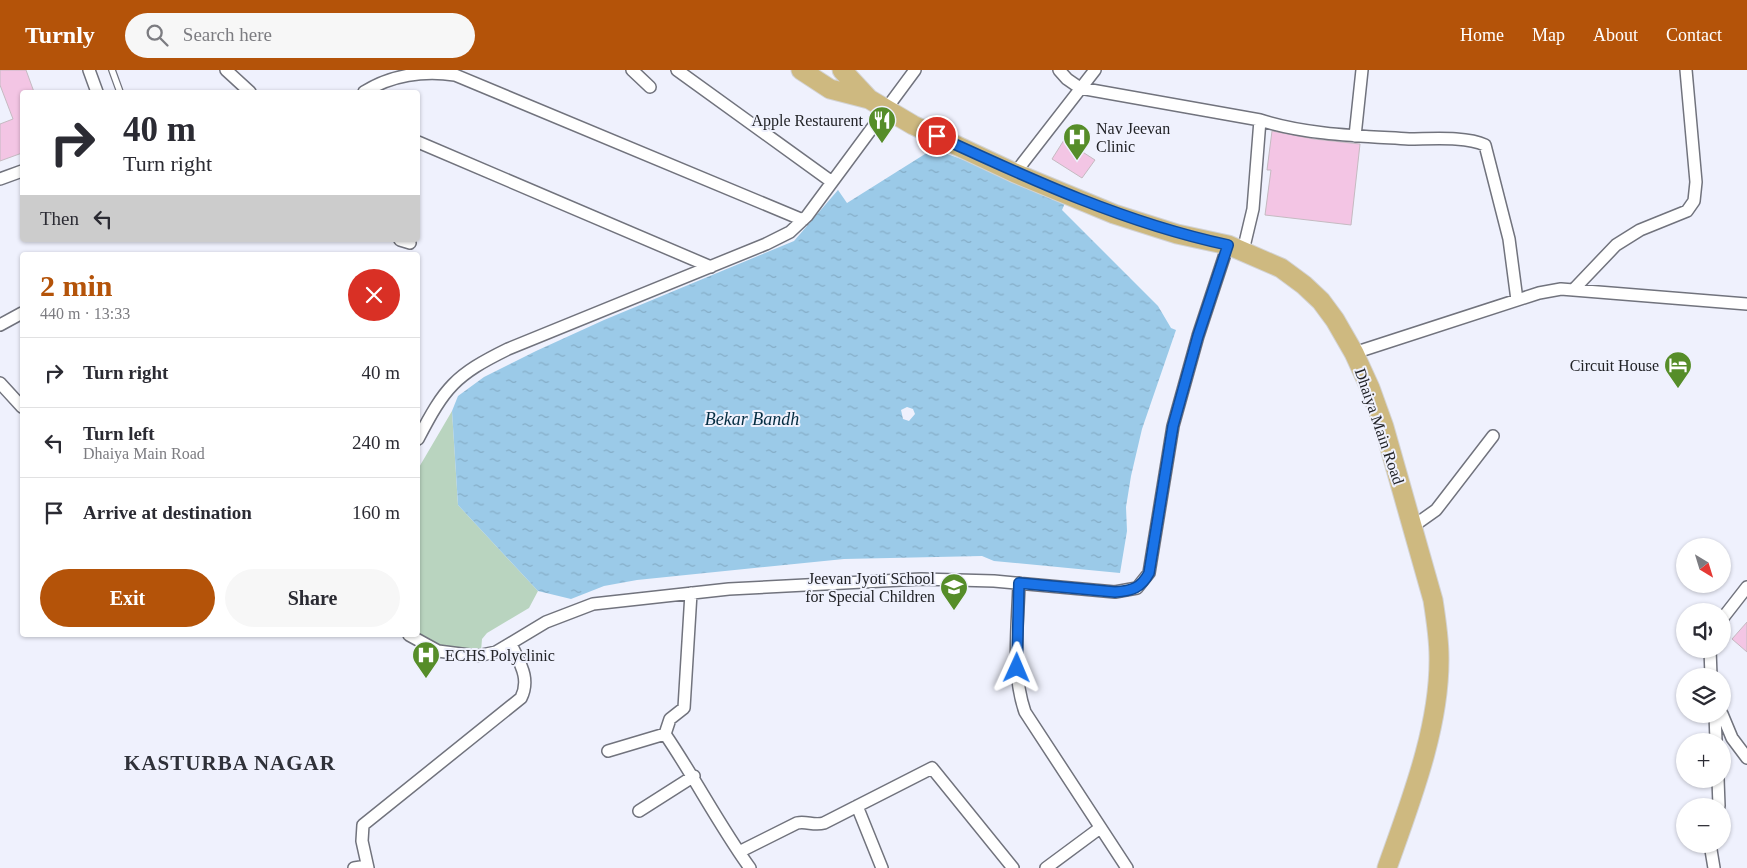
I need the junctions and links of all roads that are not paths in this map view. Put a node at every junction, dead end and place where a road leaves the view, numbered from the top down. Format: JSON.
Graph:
{"nodes":[{"id":1,"x":89,"y":70,"type":"edge"},
{"id":2,"x":112,"y":70,"type":"edge"},
{"id":3,"x":226,"y":70,"type":"edge"},
{"id":4,"x":632,"y":70,"type":"edge"},
{"id":5,"x":676,"y":70,"type":"edge"},
{"id":6,"x":801,"y":70,"type":"edge"},
{"id":7,"x":842,"y":70,"type":"edge"},
{"id":8,"x":915,"y":70,"type":"edge"},
{"id":9,"x":1059,"y":70,"type":"edge"},
{"id":10,"x":1095,"y":70,"type":"edge"},
{"id":11,"x":1362,"y":70,"type":"edge"},
{"id":12,"x":1686,"y":70,"type":"edge"},
{"id":13,"x":650,"y":87,"type":"dead end"},
{"id":14,"x":1080,"y":88,"type":"junction"},
{"id":15,"x":96,"y":90,"type":"edge"},
{"id":16,"x":119,"y":90,"type":"edge"},
{"id":17,"x":248,"y":90,"type":"edge"},
{"id":18,"x":368,"y":90,"type":"edge"},
{"id":19,"x":869,"y":99,"type":"junction"},
{"id":20,"x":886,"y":110,"type":"junction"},
{"id":21,"x":1260,"y":120,"type":"junction"},
{"id":22,"x":1355,"y":136,"type":"junction"},
{"id":23,"x":420,"y":143,"type":"edge"},
{"id":24,"x":20,"y":172,"type":"edge"},
{"id":25,"x":1015,"y":174,"type":"junction"},
{"id":26,"x":0,"y":179,"type":"edge"},
{"id":27,"x":832,"y":182,"type":"junction"},
{"id":28,"x":803,"y":220,"type":"junction"},
{"id":29,"x":1236,"y":248,"type":"junction"},
{"id":30,"x":711,"y":267,"type":"junction"},
{"id":31,"x":1575,"y":288,"type":"junction"},
{"id":32,"x":1747,"y":294,"type":"edge"},
{"id":33,"x":1517,"y":300,"type":"junction"},
{"id":34,"x":1741,"y":303,"type":"edge"},
{"id":35,"x":20,"y":314,"type":"edge"},
{"id":36,"x":0,"y":325,"type":"edge"},
{"id":37,"x":1354,"y":353,"type":"junction"},
{"id":38,"x":0,"y":383,"type":"edge"},
{"id":39,"x":20,"y":405,"type":"edge"},
{"id":40,"x":420,"y":436,"type":"edge"},
{"id":41,"x":1493,"y":436,"type":"dead end"},
{"id":42,"x":1412,"y":527,"type":"junction"},
{"id":43,"x":1019,"y":583,"type":"junction"},
{"id":44,"x":1747,"y":587,"type":"edge"},
{"id":45,"x":691,"y":593,"type":"junction"},
{"id":46,"x":1731,"y":607,"type":"edge"},
{"id":47,"x":413,"y":637,"type":"edge"},
{"id":48,"x":510,"y":644,"type":"junction"},
{"id":49,"x":1726,"y":723,"type":"edge"},
{"id":50,"x":665,"y":734,"type":"junction"},
{"id":51,"x":608,"y":751,"type":"dead end"},
{"id":52,"x":1747,"y":758,"type":"edge"},
{"id":53,"x":694,"y":776,"type":"junction"},
{"id":54,"x":857,"y":806,"type":"junction"},
{"id":55,"x":640,"y":811,"type":"dead end"},
{"id":56,"x":1100,"y":828,"type":"junction"},
{"id":57,"x":739,"y":852,"type":"junction"},
{"id":58,"x":1712,"y":853,"type":"edge"},
{"id":59,"x":367,"y":867,"type":"edge"},
{"id":60,"x":354,"y":868,"type":"edge"},
{"id":61,"x":750,"y":868,"type":"edge"},
{"id":62,"x":882,"y":868,"type":"edge"},
{"id":63,"x":1013,"y":868,"type":"edge"},
{"id":64,"x":1046,"y":868,"type":"edge"},
{"id":65,"x":1126,"y":868,"type":"edge"},
{"id":66,"x":1387,"y":868,"type":"edge"},
{"id":67,"x":1714,"y":868,"type":"edge"}],
"edges":[{"from":1,"to":15,"type":"street"},
{"from":2,"to":16,"type":"lane"},
{"from":3,"to":17,"type":"street"},
{"from":4,"to":13,"type":"street"},
{"from":5,"to":27,"type":"street"},
{"from":6,"to":19,"type":"main road","name":"Dhaiya Main Road"},
{"from":7,"to":19,"type":"main road","name":"Dhaiya Main Road"},
{"from":8,"to":20,"type":"street"},
{"from":9,"to":14,"type":"street"},
{"from":10,"to":14,"type":"street"},
{"from":11,"to":22,"type":"street"},
{"from":12,"to":31,"type":"street"},
{"from":14,"to":21,"type":"street"},
{"from":14,"to":25,"type":"street"},
{"from":18,"to":28,"type":"street"},
{"from":19,"to":20,"type":"main road","name":"Dhaiya Main Road"},
{"from":20,"to":25,"type":"main road","name":"Dhaiya Main Road"},
{"from":20,"to":27,"type":"street"},
{"from":21,"to":22,"type":"street"},
{"from":21,"to":29,"type":"street"},
{"from":22,"to":33,"type":"street"},
{"from":23,"to":30,"type":"street"},
{"from":24,"to":26,"type":"street"},
{"from":25,"to":29,"type":"main road","name":"Dhaiya Main Road"},
{"from":27,"to":28,"type":"street"},
{"from":28,"to":30,"type":"street"},
{"from":29,"to":37,"type":"main road","name":"Dhaiya Main Road"},
{"from":29,"to":43,"type":"street"},
{"from":30,"to":40,"type":"street"},
{"from":31,"to":33,"type":"street"},
{"from":31,"to":34,"type":"street"},
{"from":32,"to":34,"type":"street"},
{"from":33,"to":37,"type":"street"},
{"from":35,"to":36,"type":"street"},
{"from":37,"to":42,"type":"main road","name":"Dhaiya Main Road"},
{"from":38,"to":39,"type":"street"},
{"from":41,"to":42,"type":"street"},
{"from":42,"to":66,"type":"main road","name":"Dhaiya Main Road"},
{"from":43,"to":45,"type":"street"},
{"from":43,"to":56,"type":"street"},
{"from":44,"to":46,"type":"street"},
{"from":45,"to":48,"type":"street"},
{"from":45,"to":50,"type":"street"},
{"from":47,"to":48,"type":"street"},
{"from":48,"to":59,"type":"street"},
{"from":49,"to":52,"type":"street"},
{"from":50,"to":51,"type":"street"},
{"from":50,"to":53,"type":"street"},
{"from":53,"to":55,"type":"street"},
{"from":53,"to":57,"type":"street"},
{"from":54,"to":57,"type":"street"},
{"from":54,"to":62,"type":"street"},
{"from":54,"to":63,"type":"street"},
{"from":56,"to":64,"type":"street"},
{"from":56,"to":65,"type":"street"},
{"from":57,"to":61,"type":"street"},
{"from":58,"to":67,"type":"street"},
{"from":59,"to":60,"type":"street"}]}
